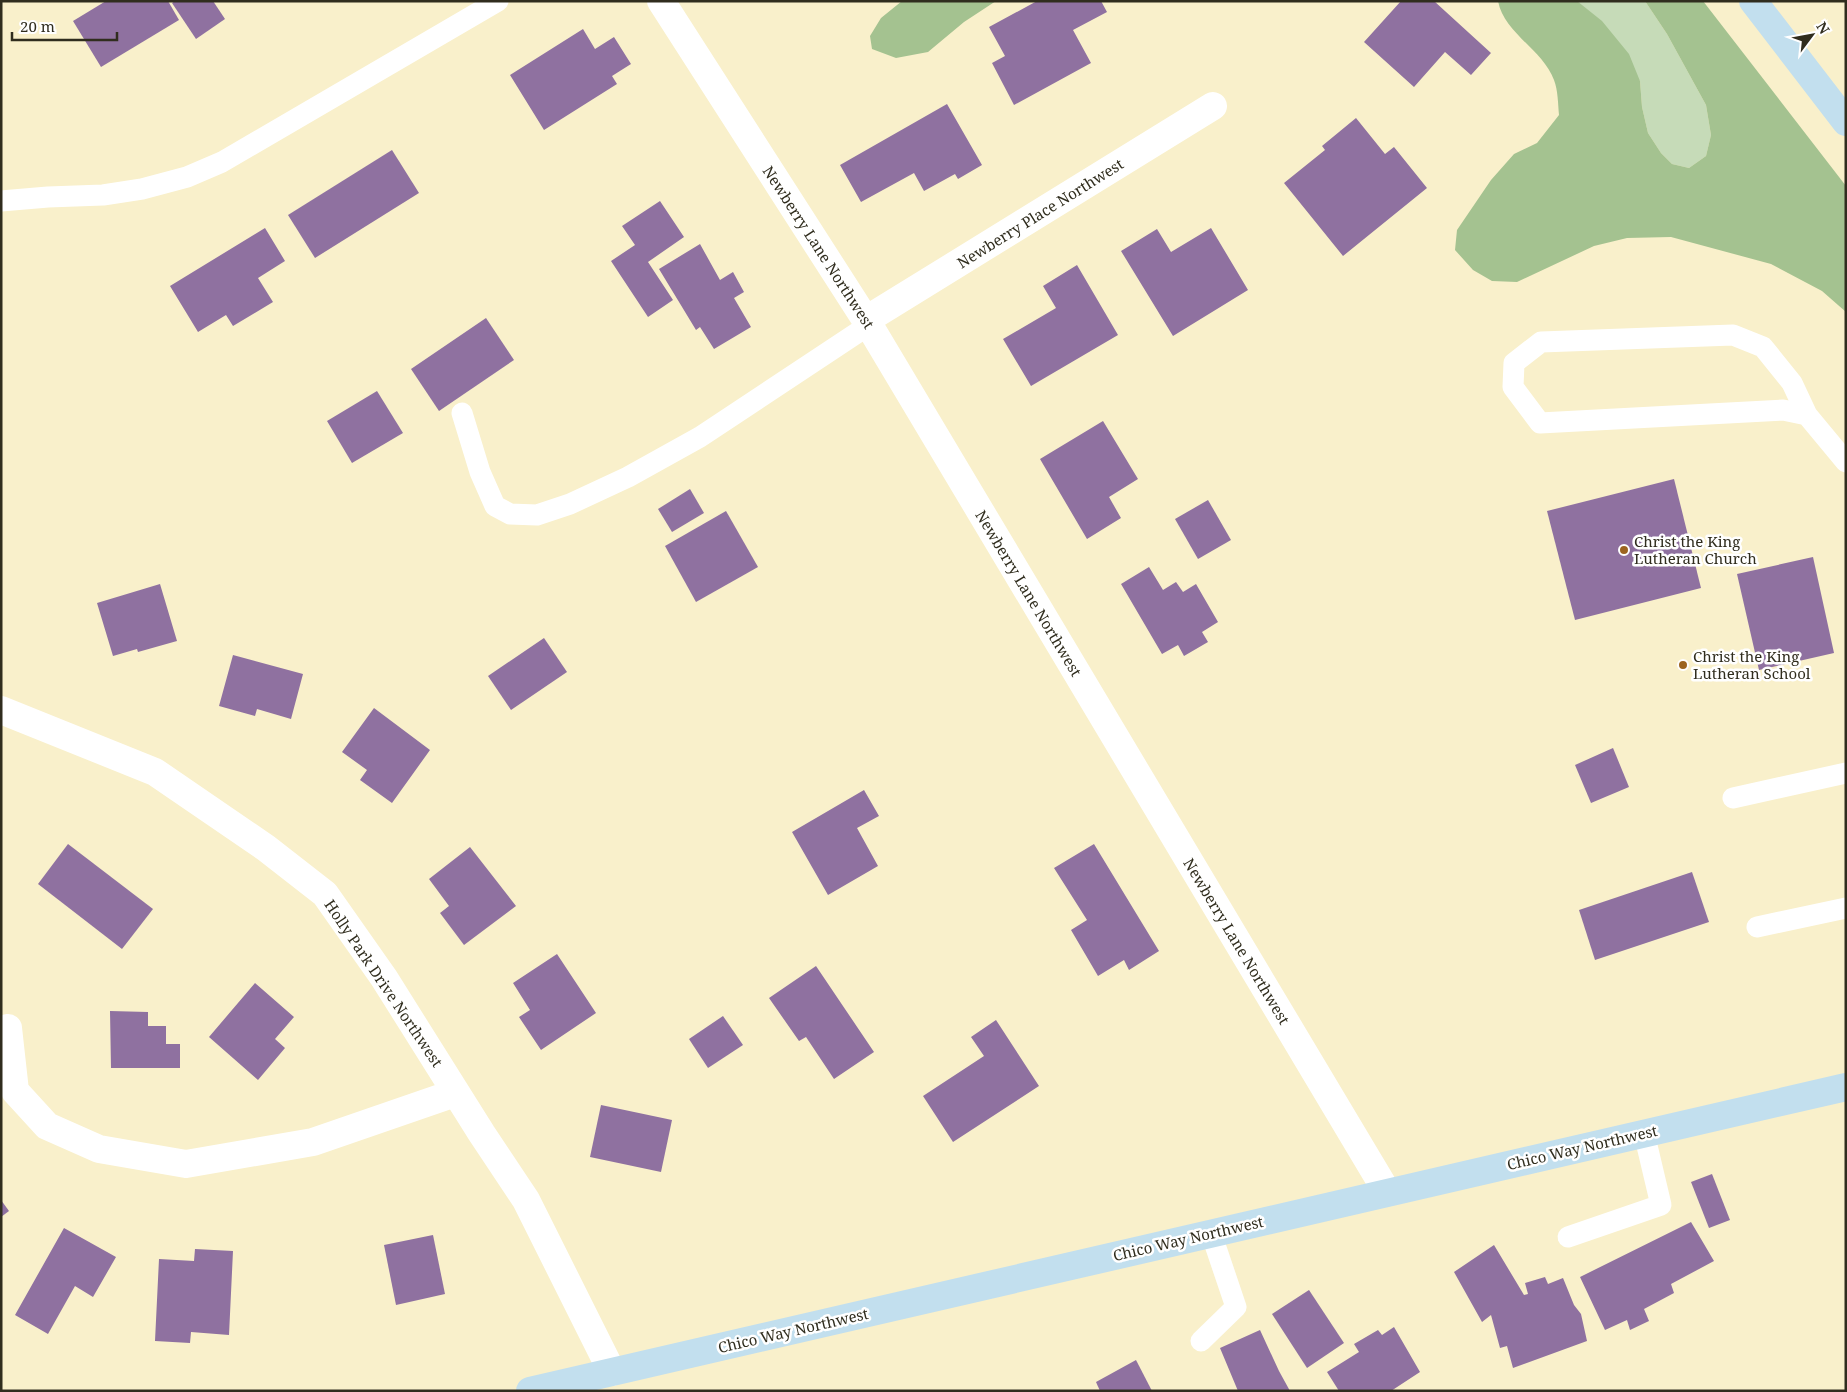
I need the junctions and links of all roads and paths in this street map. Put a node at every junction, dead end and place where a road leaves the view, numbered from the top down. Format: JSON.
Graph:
{"nodes":[{"id":1,"x":498,"y":1,"type":"edge"},
{"id":2,"x":661,"y":1,"type":"edge"},
{"id":3,"x":1753,"y":1,"type":"edge"},
{"id":4,"x":1213,"y":106,"type":"dead end"},
{"id":5,"x":1846,"y":122,"type":"edge"},
{"id":6,"x":1,"y":202,"type":"edge"},
{"id":7,"x":868,"y":322,"type":"junction"},
{"id":8,"x":462,"y":413,"type":"dead end"},
{"id":9,"x":1807,"y":415,"type":"junction"},
{"id":10,"x":1846,"y":462,"type":"edge"},
{"id":11,"x":1,"y":710,"type":"edge"},
{"id":12,"x":1846,"y":773,"type":"edge"},
{"id":13,"x":1732,"y":798,"type":"dead end"},
{"id":14,"x":1846,"y":908,"type":"edge"},
{"id":15,"x":1757,"y":928,"type":"dead end"},
{"id":16,"x":8,"y":1028,"type":"dead end"},
{"id":17,"x":1846,"y":1087,"type":"edge"},
{"id":18,"x":456,"y":1093,"type":"junction"},
{"id":19,"x":1644,"y":1133,"type":"junction"},
{"id":20,"x":1387,"y":1192,"type":"junction"},
{"id":21,"x":1211,"y":1233,"type":"junction"},
{"id":22,"x":1568,"y":1237,"type":"dead end"},
{"id":23,"x":1201,"y":1341,"type":"dead end"},
{"id":24,"x":612,"y":1372,"type":"junction"},
{"id":25,"x":530,"y":1391,"type":"edge"}],
"edges":[{"from":1,"to":6,"type":"lane"},
{"from":2,"to":7,"type":"street","name":"Newberry Lane Northwest"},
{"from":3,"to":5,"type":"main road"},
{"from":4,"to":7,"type":"street","name":"Newberry Place Northwest"},
{"from":7,"to":8,"type":"lane"},
{"from":7,"to":20,"type":"street","name":"Newberry Lane Northwest"},
{"from":9,"to":9,"type":"lane"},
{"from":9,"to":10,"type":"lane"},
{"from":11,"to":18,"type":"street","name":"Holly Park Drive Northwest"},
{"from":12,"to":13,"type":"lane"},
{"from":14,"to":15,"type":"lane"},
{"from":16,"to":18,"type":"street"},
{"from":17,"to":19,"type":"main road","name":"Chico Way Northwest"},
{"from":18,"to":24,"type":"street","name":"Holly Park Drive Northwest"},
{"from":19,"to":20,"type":"main road","name":"Chico Way Northwest"},
{"from":19,"to":22,"type":"lane"},
{"from":20,"to":21,"type":"main road","name":"Chico Way Northwest"},
{"from":21,"to":23,"type":"lane"},
{"from":21,"to":24,"type":"main road","name":"Chico Way Northwest"},
{"from":24,"to":25,"type":"main road","name":"Chico Way Northwest"}]}
